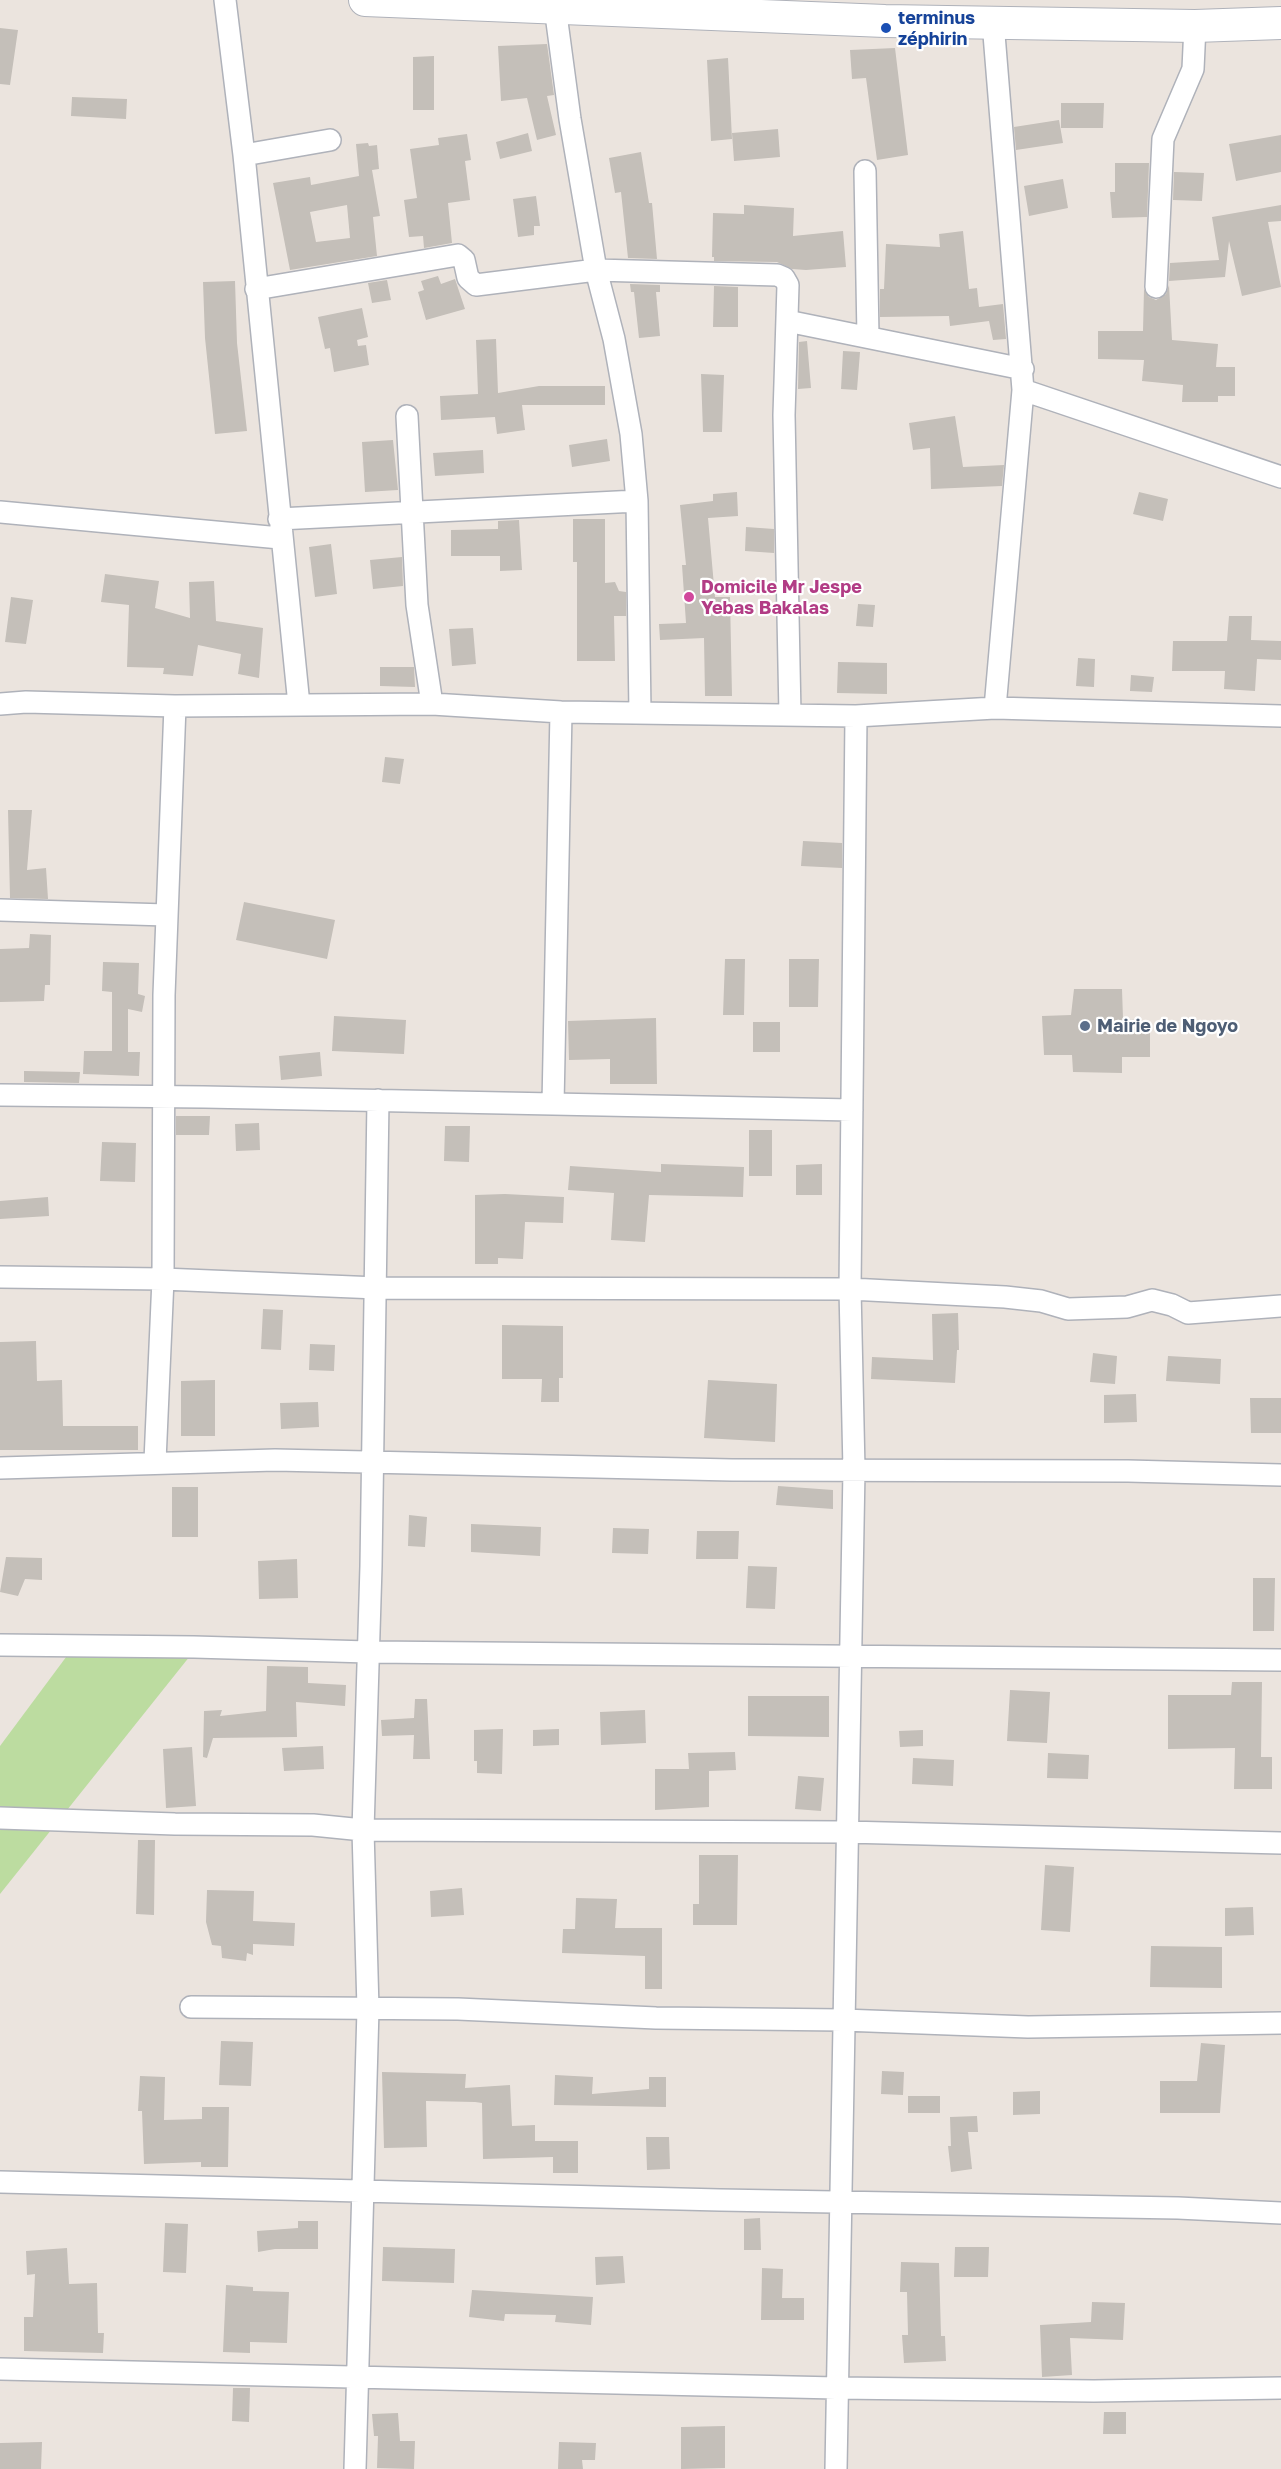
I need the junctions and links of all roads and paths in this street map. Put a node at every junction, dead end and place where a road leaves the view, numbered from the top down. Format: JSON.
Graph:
{"nodes":[{"id":1,"x":225,"y":0,"type":"edge"},
{"id":2,"x":365,"y":0,"type":"edge"},
{"id":3,"x":571,"y":5,"type":"edge"},
{"id":4,"x":883,"y":11,"type":"edge"},
{"id":5,"x":993,"y":22,"type":"junction"},
{"id":6,"x":1281,"y":23,"type":"edge"},
{"id":7,"x":1195,"y":26,"type":"junction"},
{"id":8,"x":330,"y":140,"type":"dead end"},
{"id":9,"x":244,"y":155,"type":"junction"},
{"id":10,"x":865,"y":171,"type":"dead end"},
{"id":11,"x":596,"y":270,"type":"junction"},
{"id":12,"x":1155,"y":287,"type":"dead end"},
{"id":13,"x":256,"y":289,"type":"junction"},
{"id":14,"x":787,"y":321,"type":"junction"},
{"id":15,"x":868,"y":337,"type":"junction"},
{"id":16,"x":1023,"y":369,"type":"junction"},
{"id":17,"x":1023,"y":390,"type":"junction"},
{"id":18,"x":407,"y":416,"type":"dead end"},
{"id":19,"x":1281,"y":477,"type":"edge"},
{"id":20,"x":637,"y":501,"type":"junction"},
{"id":21,"x":411,"y":511,"type":"junction"},
{"id":22,"x":0,"y":512,"type":"edge"},
{"id":23,"x":279,"y":529,"type":"junction"},
{"id":24,"x":432,"y":704,"type":"junction"},
{"id":25,"x":0,"y":705,"type":"edge"},
{"id":26,"x":299,"y":705,"type":"junction"},
{"id":27,"x":175,"y":706,"type":"junction"},
{"id":28,"x":994,"y":708,"type":"junction"},
{"id":29,"x":561,"y":712,"type":"junction"},
{"id":30,"x":640,"y":714,"type":"junction"},
{"id":31,"x":790,"y":715,"type":"junction"},
{"id":32,"x":856,"y":716,"type":"junction"},
{"id":33,"x":1281,"y":716,"type":"edge"},
{"id":34,"x":0,"y":910,"type":"edge"},
{"id":35,"x":166,"y":915,"type":"junction"},
{"id":36,"x":0,"y":1095,"type":"edge"},
{"id":37,"x":163,"y":1096,"type":"junction"},
{"id":38,"x":378,"y":1100,"type":"junction"},
{"id":39,"x":554,"y":1104,"type":"junction"},
{"id":40,"x":852,"y":1110,"type":"junction"},
{"id":41,"x":0,"y":1277,"type":"edge"},
{"id":42,"x":163,"y":1279,"type":"junction"},
{"id":43,"x":377,"y":1288,"type":"junction"},
{"id":44,"x":850,"y":1289,"type":"junction"},
{"id":45,"x":1281,"y":1306,"type":"edge"},
{"id":46,"x":154,"y":1461,"type":"junction"},
{"id":47,"x":372,"y":1462,"type":"junction"},
{"id":48,"x":0,"y":1468,"type":"edge"},
{"id":49,"x":854,"y":1470,"type":"junction"},
{"id":50,"x":1281,"y":1475,"type":"edge"},
{"id":51,"x":0,"y":1645,"type":"edge"},
{"id":52,"x":368,"y":1652,"type":"junction"},
{"id":53,"x":850,"y":1657,"type":"junction"},
{"id":54,"x":1281,"y":1660,"type":"edge"},
{"id":55,"x":0,"y":1818,"type":"edge"},
{"id":56,"x":363,"y":1830,"type":"junction"},
{"id":57,"x":846,"y":1832,"type":"junction"},
{"id":58,"x":1281,"y":1843,"type":"edge"},
{"id":59,"x":191,"y":2007,"type":"dead end"},
{"id":60,"x":368,"y":2009,"type":"junction"},
{"id":61,"x":843,"y":2020,"type":"junction"},
{"id":62,"x":1281,"y":2023,"type":"edge"},
{"id":63,"x":0,"y":2182,"type":"edge"},
{"id":64,"x":363,"y":2191,"type":"junction"},
{"id":65,"x":840,"y":2201,"type":"junction"},
{"id":66,"x":1281,"y":2212,"type":"edge"},
{"id":67,"x":0,"y":2369,"type":"edge"},
{"id":68,"x":357,"y":2376,"type":"junction"},
{"id":69,"x":836,"y":2388,"type":"junction"},
{"id":70,"x":1281,"y":2388,"type":"edge"},
{"id":71,"x":355,"y":2469,"type":"edge"},
{"id":72,"x":836,"y":2469,"type":"edge"}],
"edges":[{"from":1,"to":9,"type":"street"},
{"from":2,"to":3,"type":"street"},
{"from":3,"to":4,"type":"street"},
{"from":3,"to":11,"type":"street"},
{"from":4,"to":5,"type":"street"},
{"from":5,"to":7,"type":"street"},
{"from":5,"to":16,"type":"street"},
{"from":6,"to":7,"type":"street"},
{"from":7,"to":12,"type":"street"},
{"from":8,"to":9,"type":"street"},
{"from":9,"to":13,"type":"street"},
{"from":10,"to":15,"type":"street"},
{"from":11,"to":13,"type":"street"},
{"from":11,"to":14,"type":"street"},
{"from":11,"to":20,"type":"street"},
{"from":13,"to":23,"type":"street"},
{"from":14,"to":15,"type":"street"},
{"from":14,"to":31,"type":"street"},
{"from":15,"to":16,"type":"street"},
{"from":16,"to":17,"type":"street"},
{"from":17,"to":19,"type":"street"},
{"from":17,"to":28,"type":"street"},
{"from":18,"to":21,"type":"street"},
{"from":20,"to":21,"type":"street"},
{"from":20,"to":30,"type":"street"},
{"from":21,"to":23,"type":"street"},
{"from":21,"to":24,"type":"street"},
{"from":22,"to":23,"type":"street"},
{"from":23,"to":26,"type":"street"},
{"from":24,"to":26,"type":"street"},
{"from":24,"to":29,"type":"street"},
{"from":25,"to":27,"type":"street"},
{"from":26,"to":27,"type":"street"},
{"from":27,"to":35,"type":"street"},
{"from":28,"to":32,"type":"street"},
{"from":28,"to":33,"type":"street"},
{"from":29,"to":30,"type":"street"},
{"from":29,"to":39,"type":"street"},
{"from":30,"to":31,"type":"street"},
{"from":31,"to":32,"type":"street"},
{"from":32,"to":40,"type":"street"},
{"from":34,"to":35,"type":"street"},
{"from":35,"to":37,"type":"street"},
{"from":36,"to":37,"type":"street"},
{"from":37,"to":38,"type":"street"},
{"from":37,"to":42,"type":"street"},
{"from":38,"to":39,"type":"street"},
{"from":38,"to":43,"type":"street"},
{"from":39,"to":40,"type":"street"},
{"from":40,"to":44,"type":"street"},
{"from":41,"to":42,"type":"street"},
{"from":42,"to":43,"type":"street"},
{"from":42,"to":46,"type":"street"},
{"from":43,"to":44,"type":"street"},
{"from":43,"to":47,"type":"street"},
{"from":44,"to":45,"type":"street"},
{"from":44,"to":49,"type":"street"},
{"from":46,"to":47,"type":"street"},
{"from":46,"to":48,"type":"street"},
{"from":47,"to":49,"type":"street"},
{"from":47,"to":52,"type":"street"},
{"from":49,"to":50,"type":"street"},
{"from":49,"to":53,"type":"street"},
{"from":51,"to":52,"type":"street"},
{"from":52,"to":53,"type":"street"},
{"from":52,"to":56,"type":"street"},
{"from":53,"to":54,"type":"street"},
{"from":53,"to":57,"type":"street"},
{"from":55,"to":56,"type":"street"},
{"from":56,"to":57,"type":"street"},
{"from":56,"to":60,"type":"street"},
{"from":57,"to":58,"type":"street"},
{"from":57,"to":61,"type":"street"},
{"from":59,"to":60,"type":"street"},
{"from":60,"to":61,"type":"street"},
{"from":60,"to":64,"type":"street"},
{"from":61,"to":62,"type":"street"},
{"from":61,"to":65,"type":"street"},
{"from":63,"to":64,"type":"street"},
{"from":64,"to":65,"type":"street"},
{"from":64,"to":68,"type":"street"},
{"from":65,"to":66,"type":"street"},
{"from":65,"to":69,"type":"street"},
{"from":67,"to":68,"type":"street"},
{"from":68,"to":69,"type":"street"},
{"from":68,"to":71,"type":"street"},
{"from":69,"to":70,"type":"street"},
{"from":69,"to":72,"type":"street"}]}
